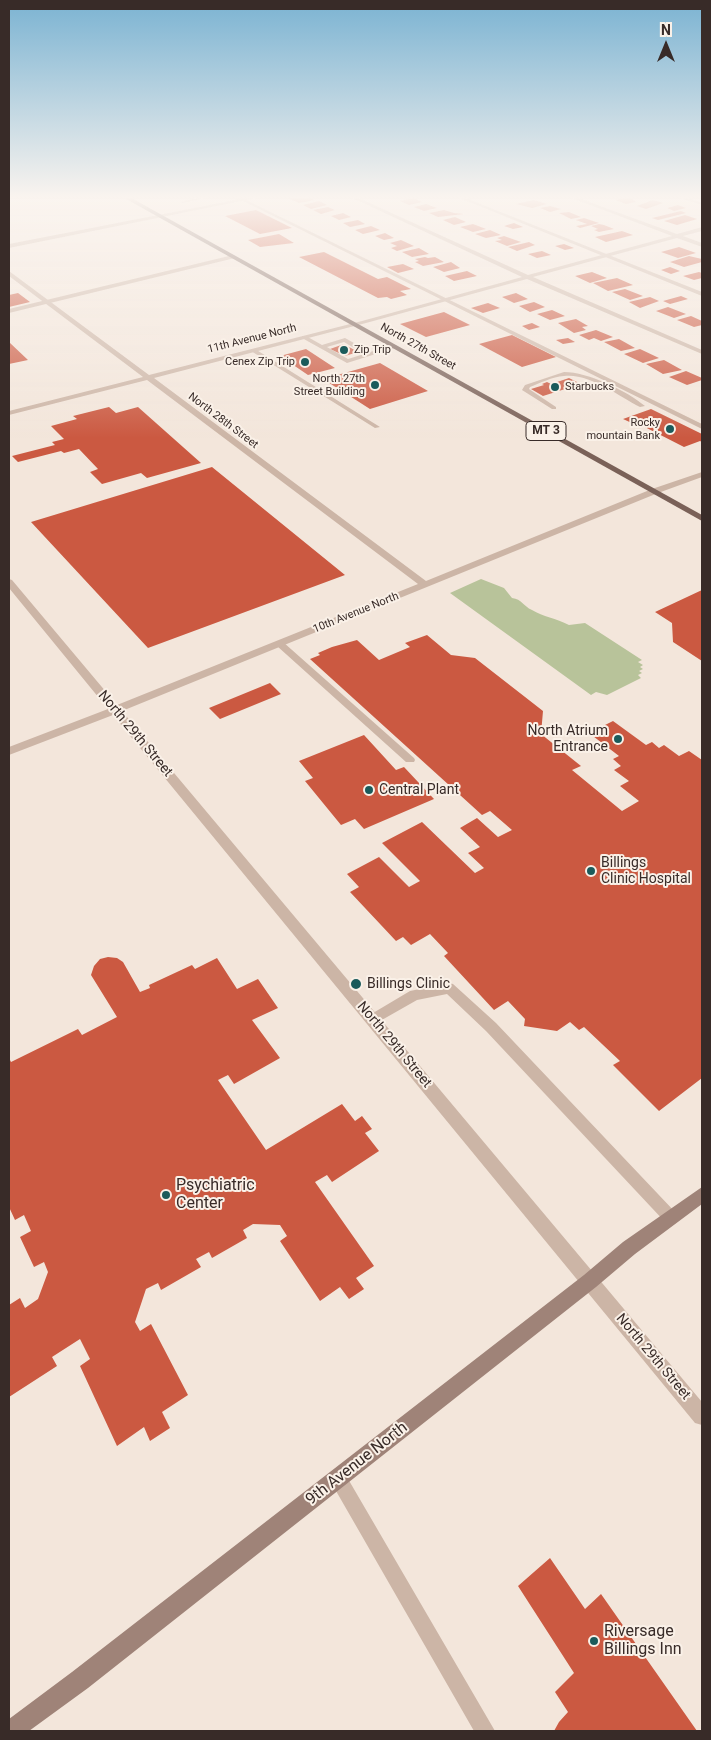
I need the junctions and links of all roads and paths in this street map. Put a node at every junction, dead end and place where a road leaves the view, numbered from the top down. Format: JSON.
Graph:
{"nodes":[{"id":1,"x":13,"y":276,"type":"edge"},
{"id":2,"x":154,"y":276,"type":"edge"},
{"id":3,"x":268,"y":276,"type":"edge"},
{"id":4,"x":398,"y":276,"type":"edge"},
{"id":5,"x":523,"y":276,"type":"edge"},
{"id":6,"x":533,"y":276,"type":"edge"},
{"id":7,"x":657,"y":276,"type":"edge"},
{"id":8,"x":527,"y":278,"type":"junction"},
{"id":9,"x":702,"y":294,"type":"edge"},
{"id":10,"x":445,"y":299,"type":"junction"},
{"id":11,"x":47,"y":302,"type":"junction"},
{"id":12,"x":9,"y":310,"type":"edge"},
{"id":13,"x":354,"y":324,"type":"junction"},
{"id":14,"x":304,"y":337,"type":"junction"},
{"id":15,"x":321,"y":347,"type":"junction"},
{"id":16,"x":395,"y":347,"type":"junction"},
{"id":17,"x":253,"y":350,"type":"junction"},
{"id":18,"x":702,"y":352,"type":"edge"},
{"id":19,"x":370,"y":354,"type":"junction"},
{"id":20,"x":147,"y":378,"type":"junction"},
{"id":21,"x":642,"y":406,"type":"dead end"},
{"id":22,"x":554,"y":408,"type":"dead end"},
{"id":23,"x":9,"y":414,"type":"edge"},
{"id":24,"x":702,"y":426,"type":"edge"},
{"id":25,"x":377,"y":427,"type":"dead end"},
{"id":26,"x":702,"y":474,"type":"edge"},
{"id":27,"x":655,"y":491,"type":"junction"},
{"id":28,"x":702,"y":518,"type":"edge"},
{"id":29,"x":9,"y":582,"type":"edge"},
{"id":30,"x":425,"y":585,"type":"junction"},
{"id":31,"x":280,"y":644,"type":"junction"},
{"id":32,"x":115,"y":710,"type":"junction"},
{"id":33,"x":9,"y":751,"type":"edge"},
{"id":34,"x":410,"y":760,"type":"dead end"},
{"id":35,"x":373,"y":1020,"type":"junction"},
{"id":36,"x":702,"y":1195,"type":"edge"},
{"id":37,"x":671,"y":1218,"type":"junction"},
{"id":38,"x":590,"y":1281,"type":"junction"},
{"id":39,"x":702,"y":1416,"type":"edge"},
{"id":40,"x":338,"y":1478,"type":"junction"},
{"id":41,"x":11,"y":1728,"type":"edge"},
{"id":42,"x":486,"y":1731,"type":"edge"}],
"edges":[{"from":1,"to":11,"type":"street","name":"North 28th Street"},
{"from":2,"to":11,"type":"lane"},
{"from":3,"to":13,"type":"main road","name":"North 27th Street","number":"MT 3"},
{"from":4,"to":10,"type":"lane"},
{"from":5,"to":8,"type":"street"},
{"from":6,"to":8,"type":"street","name":"11th Avenue North"},
{"from":7,"to":9,"type":"lane"},
{"from":8,"to":10,"type":"street","name":"11th Avenue North"},
{"from":8,"to":18,"type":"street"},
{"from":10,"to":13,"type":"street","name":"11th Avenue North"},
{"from":10,"to":24,"type":"lane"},
{"from":11,"to":12,"type":"lane"},
{"from":11,"to":20,"type":"street","name":"North 28th Street"},
{"from":13,"to":14,"type":"street","name":"11th Avenue North"},
{"from":13,"to":16,"type":"main road","name":"North 27th Street","number":"MT 3"},
{"from":14,"to":15,"type":"lane"},
{"from":14,"to":17,"type":"street","name":"11th Avenue North"},
{"from":15,"to":19,"type":"lane"},
{"from":15,"to":19,"type":"lane"},
{"from":16,"to":19,"type":"lane"},
{"from":16,"to":27,"type":"main road","name":"North 27th Street","number":"MT 3"},
{"from":17,"to":20,"type":"street","name":"11th Avenue North"},
{"from":17,"to":25,"type":"lane"},
{"from":20,"to":23,"type":"street","name":"11th Avenue North"},
{"from":20,"to":30,"type":"street","name":"North 28th Street"},
{"from":21,"to":22,"type":"lane"},
{"from":26,"to":27,"type":"street","name":"10th Avenue North"},
{"from":27,"to":28,"type":"main road","name":"North 27th Street","number":"MT 3"},
{"from":27,"to":30,"type":"street","name":"10th Avenue North"},
{"from":29,"to":32,"type":"street","name":"North 29th Street"},
{"from":30,"to":31,"type":"street","name":"10th Avenue North"},
{"from":31,"to":32,"type":"street","name":"10th Avenue North"},
{"from":31,"to":34,"type":"lane"},
{"from":32,"to":33,"type":"street","name":"10th Avenue North"},
{"from":32,"to":35,"type":"street","name":"North 29th Street"},
{"from":35,"to":37,"type":"lane"},
{"from":35,"to":38,"type":"street","name":"North 29th Street"},
{"from":36,"to":37,"type":"street","name":"9th Avenue North"},
{"from":37,"to":38,"type":"street","name":"9th Avenue North"},
{"from":38,"to":39,"type":"street","name":"North 29th Street"},
{"from":38,"to":40,"type":"street","name":"9th Avenue North"},
{"from":40,"to":41,"type":"street","name":"9th Avenue North"},
{"from":40,"to":42,"type":"lane"}]}
